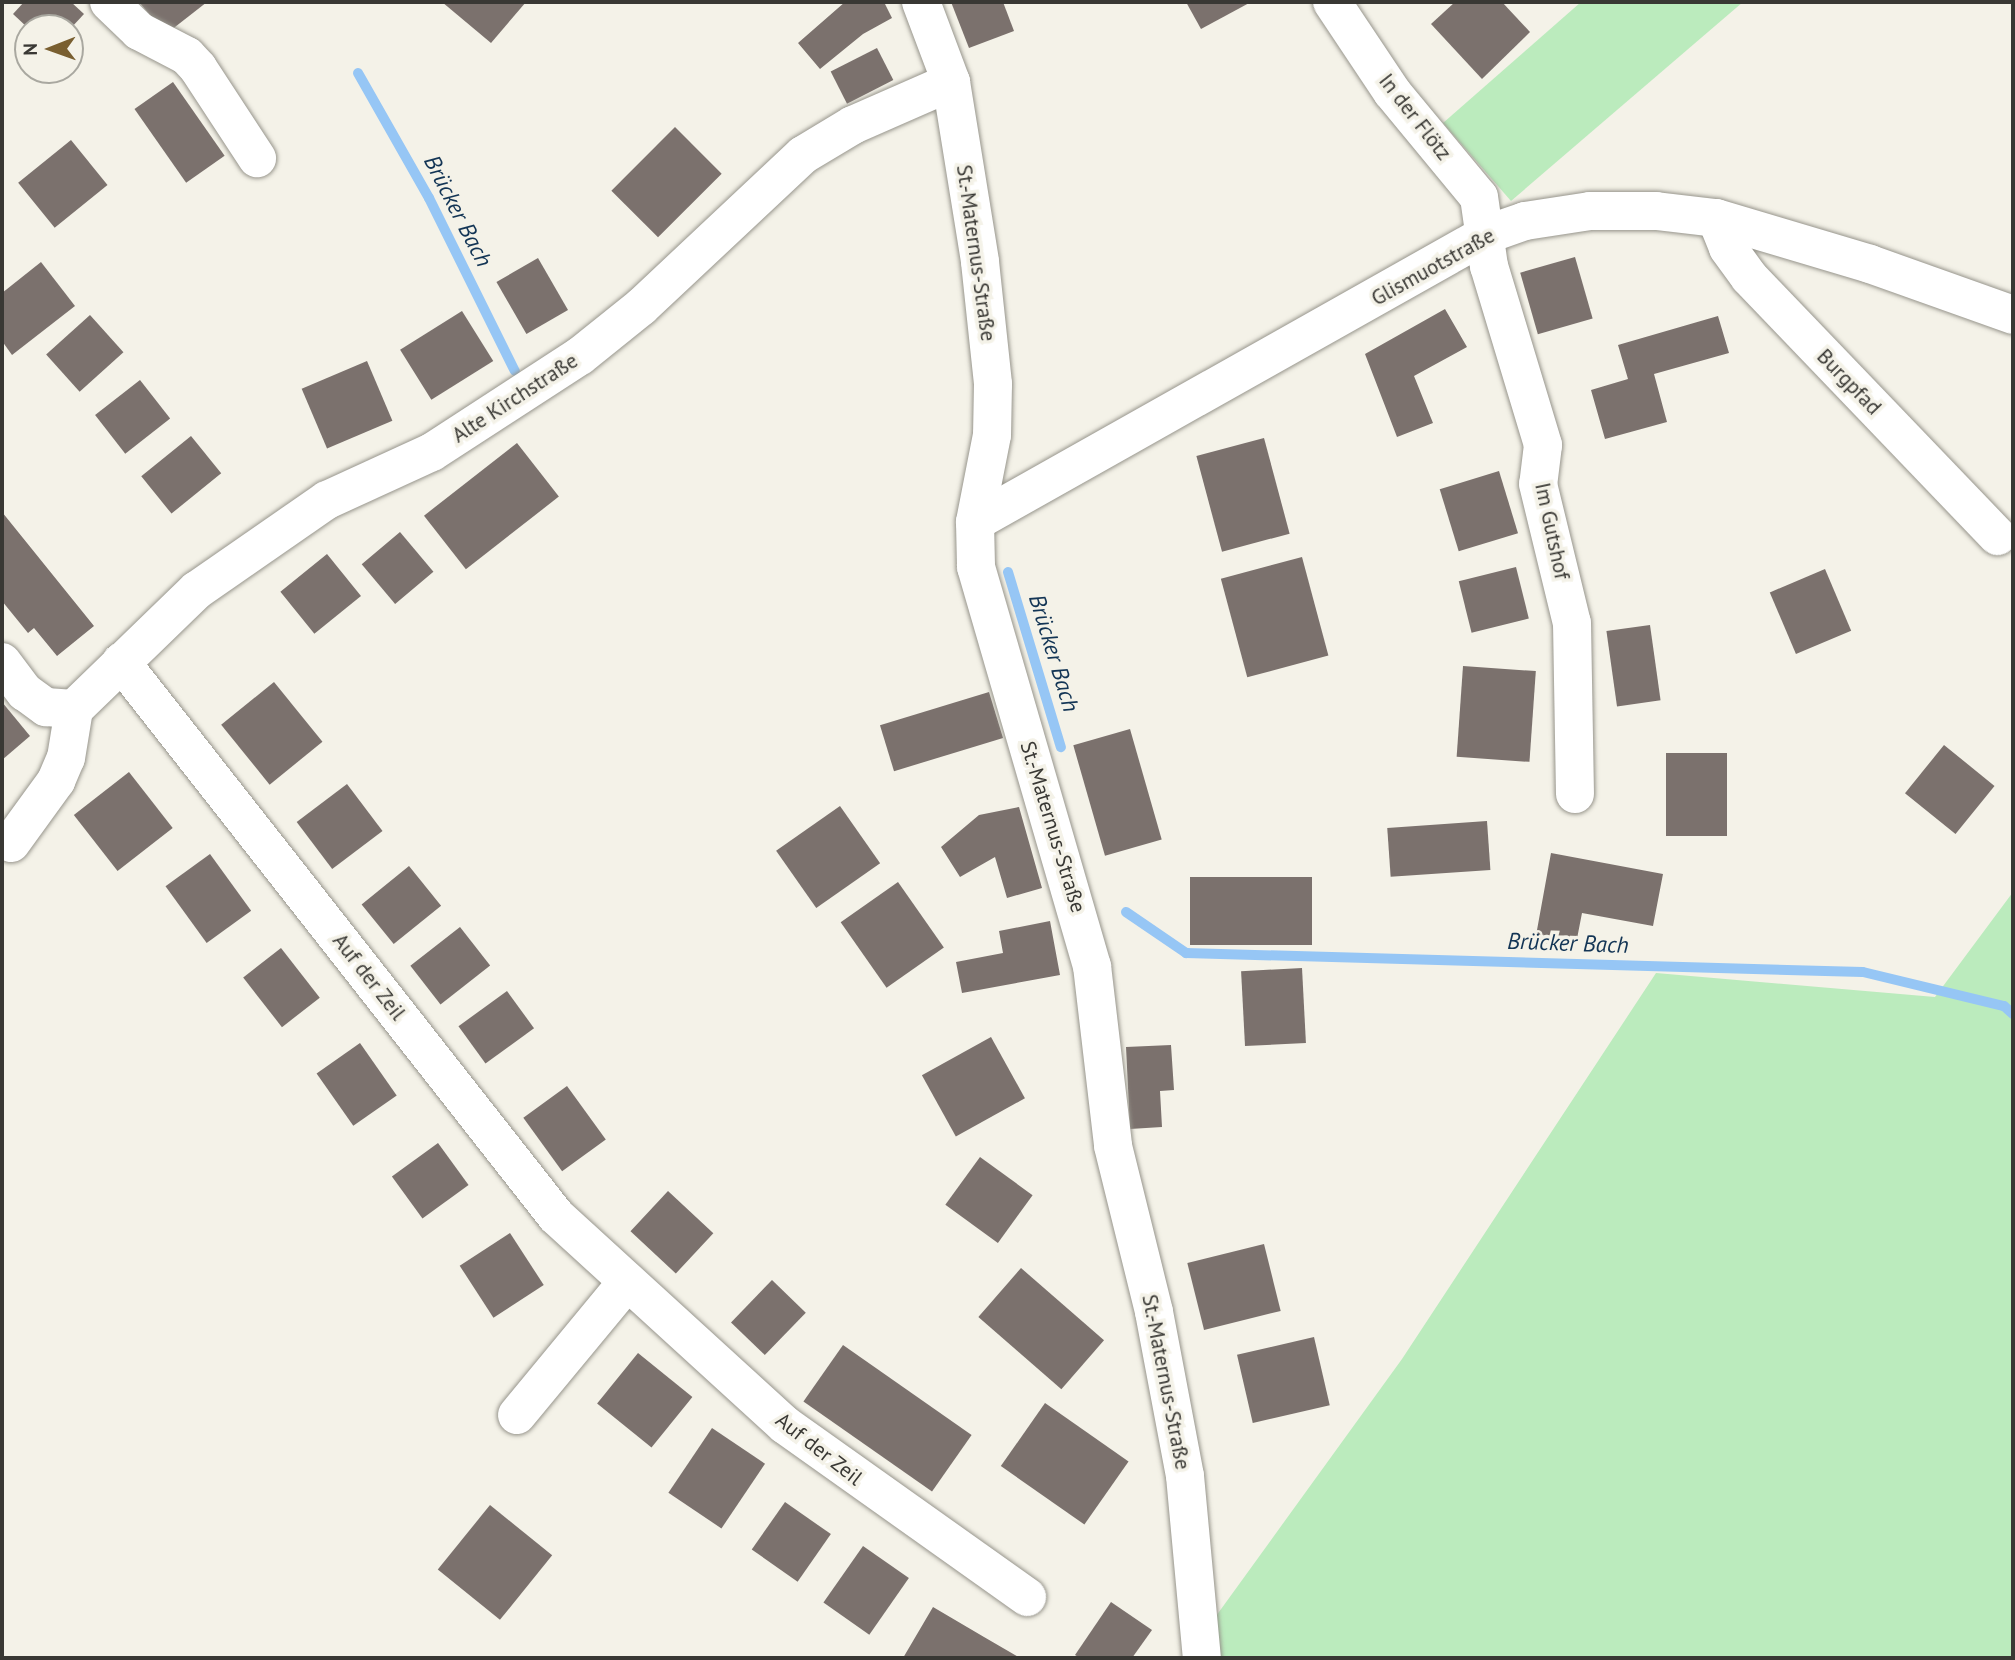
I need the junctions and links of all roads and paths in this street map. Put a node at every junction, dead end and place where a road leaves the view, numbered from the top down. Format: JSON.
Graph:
{"nodes":[{"id":1,"x":108,"y":2,"type":"edge"},
{"id":2,"x":921,"y":2,"type":"edge"},
{"id":3,"x":1332,"y":2,"type":"edge"},
{"id":4,"x":951,"y":82,"type":"junction"},
{"id":5,"x":257,"y":158,"type":"dead end"},
{"id":6,"x":1716,"y":218,"type":"junction"},
{"id":7,"x":1485,"y":234,"type":"junction"},
{"id":8,"x":2013,"y":315,"type":"edge"},
{"id":9,"x":975,"y":522,"type":"junction"},
{"id":10,"x":1997,"y":536,"type":"dead end"},
{"id":11,"x":2,"y":662,"type":"edge"},
{"id":12,"x":121,"y":663,"type":"junction"},
{"id":13,"x":74,"y":709,"type":"junction"},
{"id":14,"x":1575,"y":794,"type":"dead end"},
{"id":15,"x":11,"y":843,"type":"dead end"},
{"id":16,"x":627,"y":1282,"type":"junction"},
{"id":17,"x":517,"y":1415,"type":"dead end"},
{"id":18,"x":1027,"y":1597,"type":"dead end"},
{"id":19,"x":1202,"y":1658,"type":"edge"}],
"edges":[{"from":1,"to":5,"type":"street"},
{"from":2,"to":4,"type":"street","name":"St.-Maternus-Straße"},
{"from":3,"to":7,"type":"street","name":"In der Flötz"},
{"from":4,"to":9,"type":"street","name":"St.-Maternus-Straße"},
{"from":4,"to":12,"type":"street","name":"Alte Kirchstraße"},
{"from":6,"to":7,"type":"street","name":"Glismuotstraße"},
{"from":6,"to":8,"type":"street","name":"Glismuotstraße"},
{"from":6,"to":10,"type":"street","name":"Burgpfad"},
{"from":7,"to":9,"type":"street","name":"Glismuotstraße"},
{"from":7,"to":14,"type":"street","name":"Im Gutshof"},
{"from":9,"to":19,"type":"street","name":"St.-Maternus-Straße"},
{"from":11,"to":13,"type":"street"},
{"from":12,"to":13,"type":"street","name":"Alte Kirchstraße"},
{"from":12,"to":16,"type":"street","name":"Auf der Zeil"},
{"from":13,"to":15,"type":"street"},
{"from":16,"to":17,"type":"street"},
{"from":16,"to":18,"type":"street","name":"Auf der Zeil"}]}
